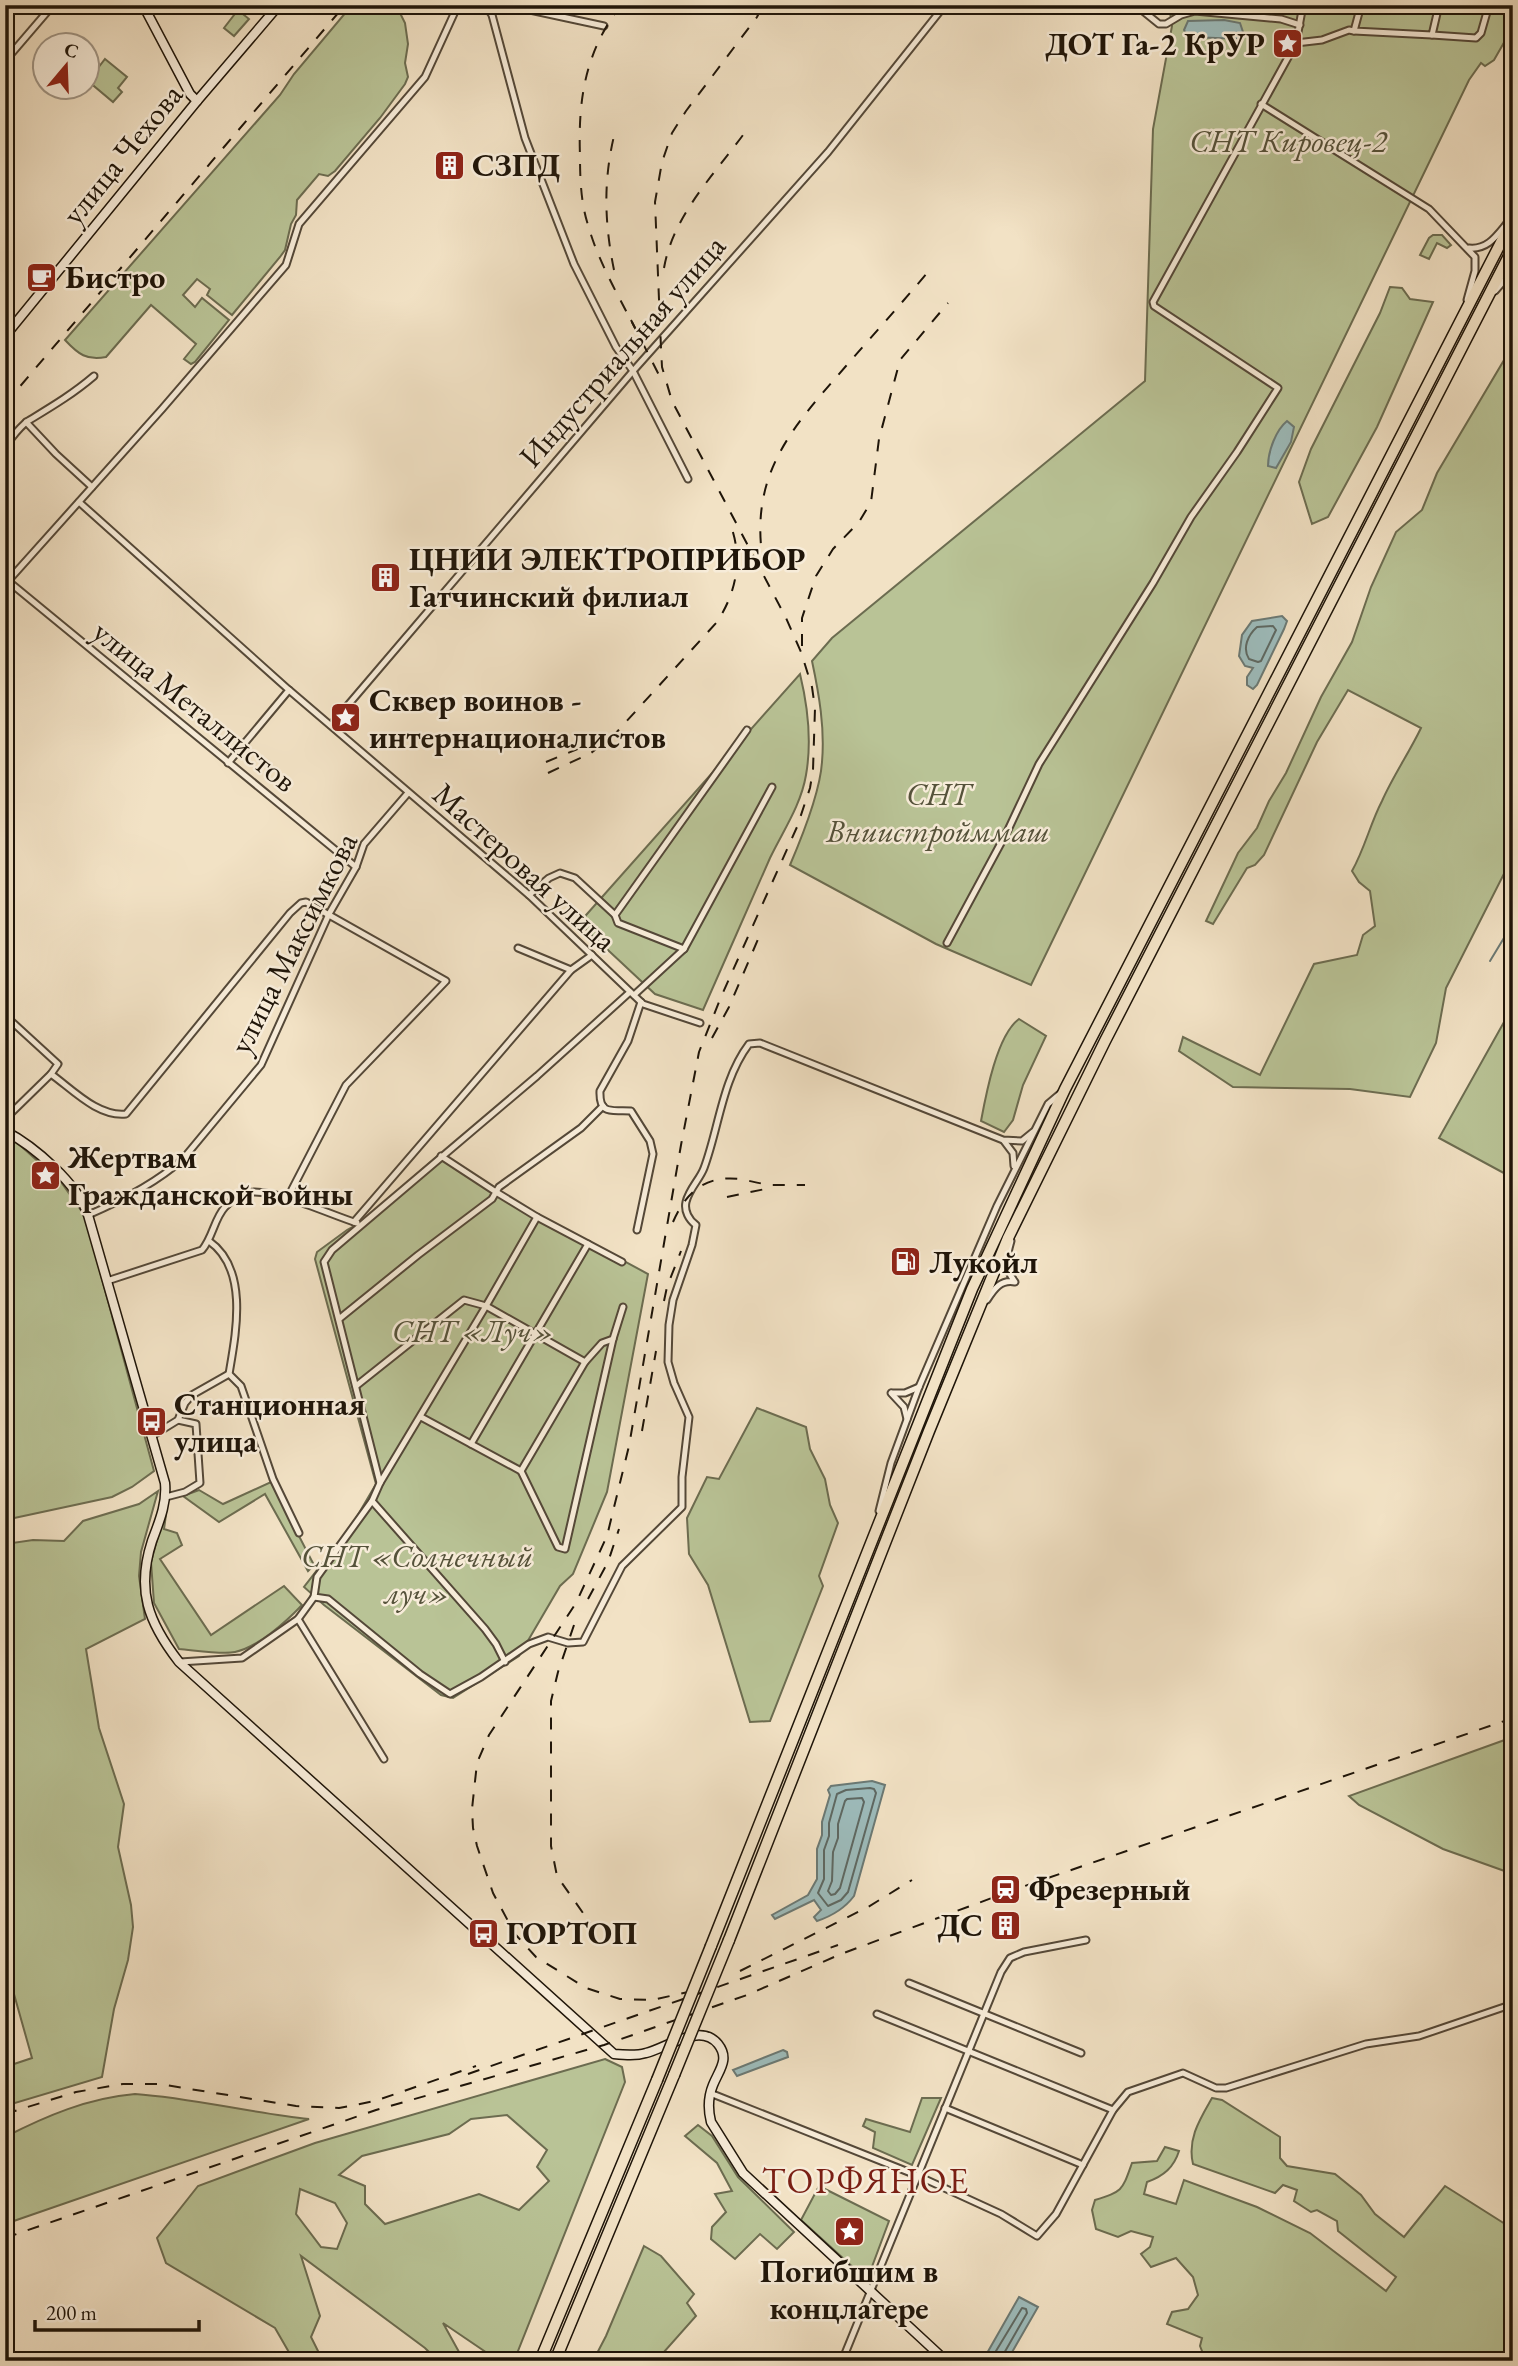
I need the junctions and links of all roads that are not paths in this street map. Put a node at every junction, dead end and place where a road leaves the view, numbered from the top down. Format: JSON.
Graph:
{"nodes":[{"id":1,"x":53,"y":5,"type":"edge"},
{"id":2,"x":143,"y":5,"type":"edge"},
{"id":3,"x":279,"y":5,"type":"edge"},
{"id":4,"x":458,"y":5,"type":"edge"},
{"id":5,"x":485,"y":5,"type":"edge"},
{"id":6,"x":506,"y":5,"type":"edge"},
{"id":7,"x":946,"y":5,"type":"edge"},
{"id":8,"x":1125,"y":5,"type":"edge"},
{"id":9,"x":1303,"y":5,"type":"edge"},
{"id":10,"x":1361,"y":5,"type":"edge"},
{"id":11,"x":1438,"y":5,"type":"edge"},
{"id":12,"x":1489,"y":5,"type":"edge"},
{"id":13,"x":1300,"y":25,"type":"junction"},
{"id":14,"x":604,"y":26,"type":"dead end"},
{"id":15,"x":1354,"y":31,"type":"junction"},
{"id":16,"x":1432,"y":35,"type":"junction"},
{"id":17,"x":1296,"y":43,"type":"junction"},
{"id":18,"x":5,"y":48,"type":"edge"},
{"id":19,"x":12,"y":54,"type":"junction"},
{"id":20,"x":5,"y":61,"type":"edge"},
{"id":21,"x":197,"y":101,"type":"junction"},
{"id":22,"x":1261,"y":104,"type":"junction"},
{"id":23,"x":1513,"y":217,"type":"edge"},
{"id":24,"x":1463,"y":246,"type":"junction"},
{"id":25,"x":1513,"y":248,"type":"edge"},
{"id":26,"x":1513,"y":270,"type":"edge"},
{"id":27,"x":1480,"y":310,"type":"junction"},
{"id":28,"x":1464,"y":314,"type":"junction"},
{"id":29,"x":5,"y":336,"type":"edge"},
{"id":30,"x":633,"y":371,"type":"junction"},
{"id":31,"x":94,"y":376,"type":"dead end"},
{"id":32,"x":26,"y":422,"type":"junction"},
{"id":33,"x":5,"y":446,"type":"edge"},
{"id":34,"x":688,"y":479,"type":"dead end"},
{"id":35,"x":92,"y":487,"type":"junction"},
{"id":36,"x":79,"y":502,"type":"junction"},
{"id":37,"x":7,"y":580,"type":"edge"},
{"id":38,"x":289,"y":690,"type":"junction"},
{"id":39,"x":331,"y":725,"type":"junction"},
{"id":40,"x":747,"y":730,"type":"dead end"},
{"id":41,"x":229,"y":763,"type":"junction"},
{"id":42,"x":772,"y":787,"type":"dead end"},
{"id":43,"x":408,"y":793,"type":"junction"},
{"id":44,"x":356,"y":867,"type":"junction"},
{"id":45,"x":529,"y":895,"type":"junction"},
{"id":46,"x":329,"y":914,"type":"junction"},
{"id":47,"x":615,"y":915,"type":"junction"},
{"id":48,"x":947,"y":943,"type":"dead end"},
{"id":49,"x":518,"y":948,"type":"dead end"},
{"id":50,"x":684,"y":949,"type":"junction"},
{"id":51,"x":592,"y":955,"type":"junction"},
{"id":52,"x":571,"y":970,"type":"junction"},
{"id":53,"x":632,"y":994,"type":"junction"},
{"id":54,"x":641,"y":1002,"type":"junction"},
{"id":55,"x":5,"y":1021,"type":"edge"},
{"id":56,"x":700,"y":1023,"type":"dead end"},
{"id":57,"x":51,"y":1074,"type":"junction"},
{"id":58,"x":1065,"y":1089,"type":"junction"},
{"id":59,"x":603,"y":1106,"type":"junction"},
{"id":60,"x":5,"y":1119,"type":"edge"},
{"id":61,"x":5,"y":1131,"type":"edge"},
{"id":62,"x":1033,"y":1132,"type":"junction"},
{"id":63,"x":1003,"y":1140,"type":"junction"},
{"id":64,"x":442,"y":1156,"type":"junction"},
{"id":65,"x":1014,"y":1169,"type":"junction"},
{"id":66,"x":496,"y":1192,"type":"junction"},
{"id":67,"x":287,"y":1199,"type":"junction"},
{"id":68,"x":88,"y":1215,"type":"junction"},
{"id":69,"x":537,"y":1217,"type":"junction"},
{"id":70,"x":1018,"y":1217,"type":"junction"},
{"id":71,"x":354,"y":1222,"type":"junction"},
{"id":72,"x":362,"y":1225,"type":"junction"},
{"id":73,"x":637,"y":1230,"type":"dead end"},
{"id":74,"x":209,"y":1241,"type":"junction"},
{"id":75,"x":588,"y":1244,"type":"junction"},
{"id":76,"x":622,"y":1262,"type":"dead end"},
{"id":77,"x":107,"y":1281,"type":"junction"},
{"id":78,"x":486,"y":1306,"type":"junction"},
{"id":79,"x":623,"y":1307,"type":"dead end"},
{"id":80,"x":339,"y":1319,"type":"junction"},
{"id":81,"x":972,"y":1324,"type":"junction"},
{"id":82,"x":535,"y":1333,"type":"junction"},
{"id":83,"x":613,"y":1339,"type":"junction"},
{"id":84,"x":585,"y":1362,"type":"junction"},
{"id":85,"x":229,"y":1374,"type":"junction"},
{"id":86,"x":356,"y":1386,"type":"junction"},
{"id":87,"x":919,"y":1387,"type":"junction"},
{"id":88,"x":421,"y":1417,"type":"junction"},
{"id":89,"x":907,"y":1419,"type":"junction"},
{"id":90,"x":178,"y":1420,"type":"junction"},
{"id":91,"x":152,"y":1436,"type":"junction"},
{"id":92,"x":471,"y":1444,"type":"junction"},
{"id":93,"x":522,"y":1471,"type":"junction"},
{"id":94,"x":380,"y":1483,"type":"junction"},
{"id":95,"x":166,"y":1497,"type":"junction"},
{"id":96,"x":372,"y":1501,"type":"junction"},
{"id":97,"x":876,"y":1528,"type":"junction"},
{"id":98,"x":299,"y":1533,"type":"dead end"},
{"id":99,"x":314,"y":1597,"type":"junction"},
{"id":100,"x":298,"y":1619,"type":"junction"},
{"id":101,"x":179,"y":1662,"type":"junction"},
{"id":102,"x":505,"y":1662,"type":"junction"},
{"id":103,"x":384,"y":1759,"type":"dead end"},
{"id":104,"x":1086,"y":1940,"type":"dead end"},
{"id":105,"x":909,"y":1983,"type":"dead end"},
{"id":106,"x":1513,"y":2004,"type":"edge"},
{"id":107,"x":877,"y":2014,"type":"dead end"},
{"id":108,"x":984,"y":2014,"type":"junction"},
{"id":109,"x":968,"y":2051,"type":"junction"},
{"id":110,"x":1081,"y":2053,"type":"dead end"},
{"id":111,"x":710,"y":2094,"type":"junction"},
{"id":112,"x":944,"y":2108,"type":"junction"},
{"id":113,"x":1113,"y":2110,"type":"junction"},
{"id":114,"x":1083,"y":2165,"type":"junction"},
{"id":115,"x":916,"y":2175,"type":"junction"},
{"id":116,"x":870,"y":2291,"type":"junction"},
{"id":117,"x":540,"y":2361,"type":"edge"},
{"id":118,"x":555,"y":2361,"type":"edge"},
{"id":119,"x":842,"y":2361,"type":"edge"},
{"id":120,"x":946,"y":2361,"type":"edge"}],
"edges":[{"from":1,"to":19,"type":"street"},
{"from":2,"to":21,"type":"street"},
{"from":3,"to":21,"type":"street","name":"улица Чехова"},
{"from":4,"to":35,"type":"street"},
{"from":5,"to":30,"type":"street"},
{"from":6,"to":14,"type":"street"},
{"from":7,"to":30,"type":"street","name":"Индустриальная улица"},
{"from":8,"to":13,"type":"street"},
{"from":9,"to":13,"type":"street"},
{"from":10,"to":15,"type":"street"},
{"from":11,"to":16,"type":"street"},
{"from":12,"to":16,"type":"street"},
{"from":13,"to":17,"type":"street"},
{"from":15,"to":16,"type":"street"},
{"from":15,"to":17,"type":"street"},
{"from":17,"to":22,"type":"street"},
{"from":18,"to":19,"type":"street"},
{"from":19,"to":20,"type":"street"},
{"from":21,"to":29,"type":"street","name":"улица Чехова"},
{"from":22,"to":24,"type":"street"},
{"from":22,"to":48,"type":"street"},
{"from":23,"to":24,"type":"street"},
{"from":23,"to":28,"type":"highway"},
{"from":24,"to":28,"type":"street"},
{"from":25,"to":27,"type":"highway"},
{"from":26,"to":27,"type":"street"},
{"from":27,"to":70,"type":"highway"},
{"from":28,"to":58,"type":"highway"},
{"from":30,"to":34,"type":"street"},
{"from":30,"to":39,"type":"street","name":"Индустриальная улица"},
{"from":31,"to":32,"type":"street"},
{"from":32,"to":33,"type":"street"},
{"from":32,"to":35,"type":"street"},
{"from":35,"to":36,"type":"street"},
{"from":36,"to":37,"type":"street"},
{"from":36,"to":38,"type":"street","name":"Мастеровая улица"},
{"from":37,"to":41,"type":"street","name":"улица Металлистов"},
{"from":38,"to":39,"type":"street","name":"Мастеровая улица"},
{"from":38,"to":41,"type":"street"},
{"from":39,"to":43,"type":"street","name":"Мастеровая улица"},
{"from":40,"to":47,"type":"street"},
{"from":41,"to":44,"type":"street","name":"улица Металлистов"},
{"from":42,"to":50,"type":"street"},
{"from":43,"to":44,"type":"street","name":"улица Максимкова"},
{"from":43,"to":45,"type":"street","name":"Мастеровая улица"},
{"from":44,"to":46,"type":"street","name":"улица Максимкова"},
{"from":45,"to":47,"type":"street"},
{"from":45,"to":51,"type":"street","name":"Мастеровая улица"},
{"from":46,"to":57,"type":"street"},
{"from":46,"to":67,"type":"street"},
{"from":46,"to":68,"type":"street","name":"улица Максимкова"},
{"from":47,"to":50,"type":"street"},
{"from":49,"to":52,"type":"street"},
{"from":50,"to":53,"type":"street"},
{"from":51,"to":52,"type":"street"},
{"from":51,"to":53,"type":"street","name":"Мастеровая улица"},
{"from":52,"to":71,"type":"street"},
{"from":53,"to":54,"type":"street","name":"Мастеровая улица"},
{"from":53,"to":64,"type":"street"},
{"from":54,"to":56,"type":"street","name":"Мастеровая улица"},
{"from":54,"to":59,"type":"street"},
{"from":55,"to":57,"type":"street"},
{"from":57,"to":60,"type":"street"},
{"from":58,"to":62,"type":"street"},
{"from":58,"to":97,"type":"highway"},
{"from":59,"to":66,"type":"street"},
{"from":59,"to":73,"type":"street"},
{"from":61,"to":68,"type":"street"},
{"from":62,"to":63,"type":"street"},
{"from":62,"to":65,"type":"street"},
{"from":63,"to":65,"type":"street"},
{"from":63,"to":102,"type":"street"},
{"from":64,"to":66,"type":"street"},
{"from":64,"to":72,"type":"street"},
{"from":65,"to":87,"type":"street"},
{"from":66,"to":69,"type":"street"},
{"from":66,"to":80,"type":"street"},
{"from":67,"to":71,"type":"street"},
{"from":67,"to":74,"type":"street"},
{"from":68,"to":77,"type":"street"},
{"from":69,"to":75,"type":"street"},
{"from":69,"to":78,"type":"street"},
{"from":70,"to":81,"type":"highway"},
{"from":70,"to":81,"type":"street"},
{"from":71,"to":72,"type":"street"},
{"from":72,"to":80,"type":"street"},
{"from":74,"to":77,"type":"street"},
{"from":74,"to":85,"type":"street"},
{"from":75,"to":76,"type":"street"},
{"from":75,"to":82,"type":"street"},
{"from":77,"to":91,"type":"street"},
{"from":78,"to":82,"type":"street"},
{"from":78,"to":86,"type":"street"},
{"from":78,"to":88,"type":"street"},
{"from":79,"to":83,"type":"street"},
{"from":80,"to":86,"type":"street"},
{"from":81,"to":118,"type":"highway","bridge":true},
{"from":82,"to":84,"type":"street"},
{"from":82,"to":92,"type":"street"},
{"from":83,"to":84,"type":"street"},
{"from":83,"to":93,"type":"street"},
{"from":84,"to":93,"type":"street"},
{"from":85,"to":90,"type":"street"},
{"from":85,"to":98,"type":"street"},
{"from":86,"to":94,"type":"street"},
{"from":87,"to":89,"type":"street"},
{"from":87,"to":89,"type":"street"},
{"from":88,"to":92,"type":"street"},
{"from":88,"to":94,"type":"street"},
{"from":89,"to":97,"type":"street"},
{"from":90,"to":91,"type":"street"},
{"from":90,"to":95,"type":"street"},
{"from":91,"to":95,"type":"street"},
{"from":92,"to":93,"type":"street"},
{"from":94,"to":96,"type":"street"},
{"from":95,"to":101,"type":"street"},
{"from":96,"to":99,"type":"street"},
{"from":96,"to":102,"type":"street"},
{"from":97,"to":117,"type":"highway","bridge":true},
{"from":99,"to":100,"type":"street"},
{"from":99,"to":102,"type":"street"},
{"from":100,"to":101,"type":"street"},
{"from":100,"to":103,"type":"street"},
{"from":101,"to":111,"type":"street"},
{"from":104,"to":108,"type":"street"},
{"from":105,"to":108,"type":"street"},
{"from":106,"to":113,"type":"street"},
{"from":107,"to":109,"type":"street"},
{"from":108,"to":109,"type":"street"},
{"from":108,"to":110,"type":"street"},
{"from":109,"to":112,"type":"street"},
{"from":109,"to":113,"type":"street"},
{"from":111,"to":115,"type":"street"},
{"from":111,"to":116,"type":"street"},
{"from":112,"to":114,"type":"street"},
{"from":112,"to":115,"type":"street"},
{"from":113,"to":114,"type":"street"},
{"from":114,"to":115,"type":"street"},
{"from":115,"to":116,"type":"street"},
{"from":116,"to":119,"type":"street"},
{"from":116,"to":120,"type":"street"}]}
